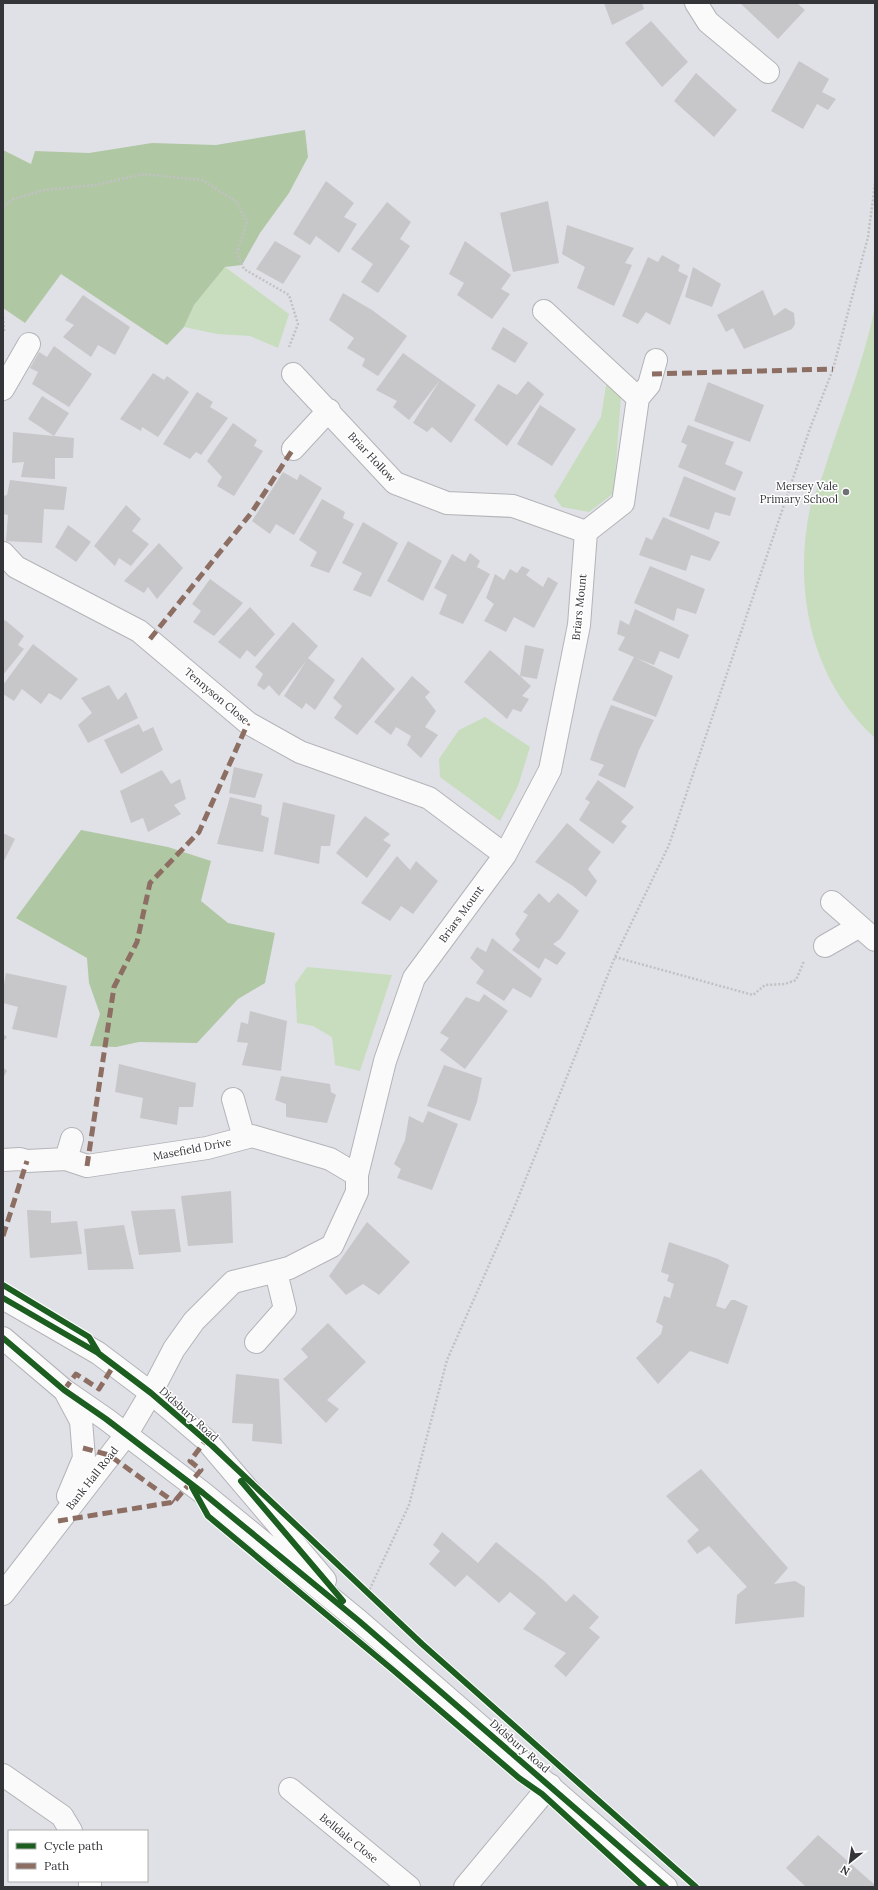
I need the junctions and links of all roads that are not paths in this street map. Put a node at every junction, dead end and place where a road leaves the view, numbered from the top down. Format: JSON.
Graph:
{"nodes":[{"id":1,"x":696,"y":3,"type":"edge"},
{"id":2,"x":768,"y":72,"type":"dead end"},
{"id":3,"x":544,"y":312,"type":"dead end"},
{"id":4,"x":29,"y":344,"type":"dead end"},
{"id":5,"x":656,"y":360,"type":"dead end"},
{"id":6,"x":293,"y":374,"type":"road end"},
{"id":7,"x":3,"y":389,"type":"edge"},
{"id":8,"x":638,"y":398,"type":"junction"},
{"id":9,"x":329,"y":410,"type":"junction"},
{"id":10,"x":293,"y":449,"type":"dead end"},
{"id":11,"x":586,"y":532,"type":"junction"},
{"id":12,"x":3,"y":553,"type":"edge"},
{"id":13,"x":505,"y":855,"type":"junction"},
{"id":14,"x":832,"y":902,"type":"dead end"},
{"id":15,"x":867,"y":933,"type":"edge"},
{"id":16,"x":825,"y":946,"type":"dead end"},
{"id":17,"x":233,"y":1099,"type":"dead end"},
{"id":18,"x":244,"y":1138,"type":"junction"},
{"id":19,"x":72,"y":1139,"type":"dead end"},
{"id":20,"x":66,"y":1159,"type":"junction"},
{"id":21,"x":12,"y":1160,"type":"edge"},
{"id":22,"x":357,"y":1174,"type":"junction"},
{"id":23,"x":276,"y":1272,"type":"junction"},
{"id":24,"x":3,"y":1298,"type":"edge"},
{"id":25,"x":3,"y":1338,"type":"edge"},
{"id":26,"x":256,"y":1342,"type":"dead end"},
{"id":27,"x":64,"y":1390,"type":"junction"},
{"id":28,"x":150,"y":1393,"type":"junction"},
{"id":29,"x":126,"y":1435,"type":"junction"},
{"id":30,"x":58,"y":1521,"type":"junction"},
{"id":31,"x":3,"y":1594,"type":"edge"},
{"id":32,"x":359,"y":1621,"type":"junction"},
{"id":33,"x":3,"y":1775,"type":"edge"},
{"id":34,"x":550,"y":1785,"type":"junction"},
{"id":35,"x":290,"y":1790,"type":"dead end"},
{"id":36,"x":70,"y":1830,"type":"edge"},
{"id":37,"x":409,"y":1887,"type":"edge"},
{"id":38,"x":465,"y":1887,"type":"edge"},
{"id":39,"x":666,"y":1887,"type":"edge"}],
"edges":[{"from":1,"to":2,"type":"street"},
{"from":3,"to":8,"type":"street"},
{"from":4,"to":7,"type":"street"},
{"from":5,"to":8,"type":"street"},
{"from":6,"to":9,"type":"street","name":"Briar Hollow"},
{"from":8,"to":11,"type":"street"},
{"from":9,"to":10,"type":"street"},
{"from":9,"to":11,"type":"street","name":"Briar Hollow"},
{"from":11,"to":13,"type":"street","name":"Briars Mount"},
{"from":12,"to":13,"type":"street","name":"Tennyson Close"},
{"from":13,"to":22,"type":"street","name":"Briars Mount"},
{"from":14,"to":15,"type":"street"},
{"from":15,"to":16,"type":"street"},
{"from":17,"to":18,"type":"street"},
{"from":18,"to":20,"type":"street","name":"Masefield Drive"},
{"from":18,"to":22,"type":"street","name":"Masefield Drive"},
{"from":19,"to":20,"type":"street"},
{"from":20,"to":21,"type":"street","name":"Masefield Drive"},
{"from":22,"to":23,"type":"street","name":"Briars Mount"},
{"from":23,"to":26,"type":"street"},
{"from":23,"to":28,"type":"street","name":"Briars Mount"},
{"from":24,"to":28,"type":"street","name":"Didsbury Road"},
{"from":25,"to":27,"type":"street","name":"Didsbury Road"},
{"from":27,"to":29,"type":"street","name":"Didsbury Road"},
{"from":27,"to":30,"type":"street","name":"Bank Hall Road"},
{"from":28,"to":29,"type":"street","name":"Didsbury Road"},
{"from":28,"to":32,"type":"street","name":"Didsbury Road"},
{"from":29,"to":30,"type":"street","name":"Bank Hall Road"},
{"from":29,"to":32,"type":"street","name":"Didsbury Road"},
{"from":30,"to":31,"type":"street","name":"Bank Hall Road"},
{"from":32,"to":34,"type":"street","name":"Didsbury Road"},
{"from":33,"to":36,"type":"street"},
{"from":34,"to":38,"type":"street"},
{"from":34,"to":39,"type":"street","name":"Didsbury Road"},
{"from":35,"to":37,"type":"street","name":"Belldale Close"}]}
